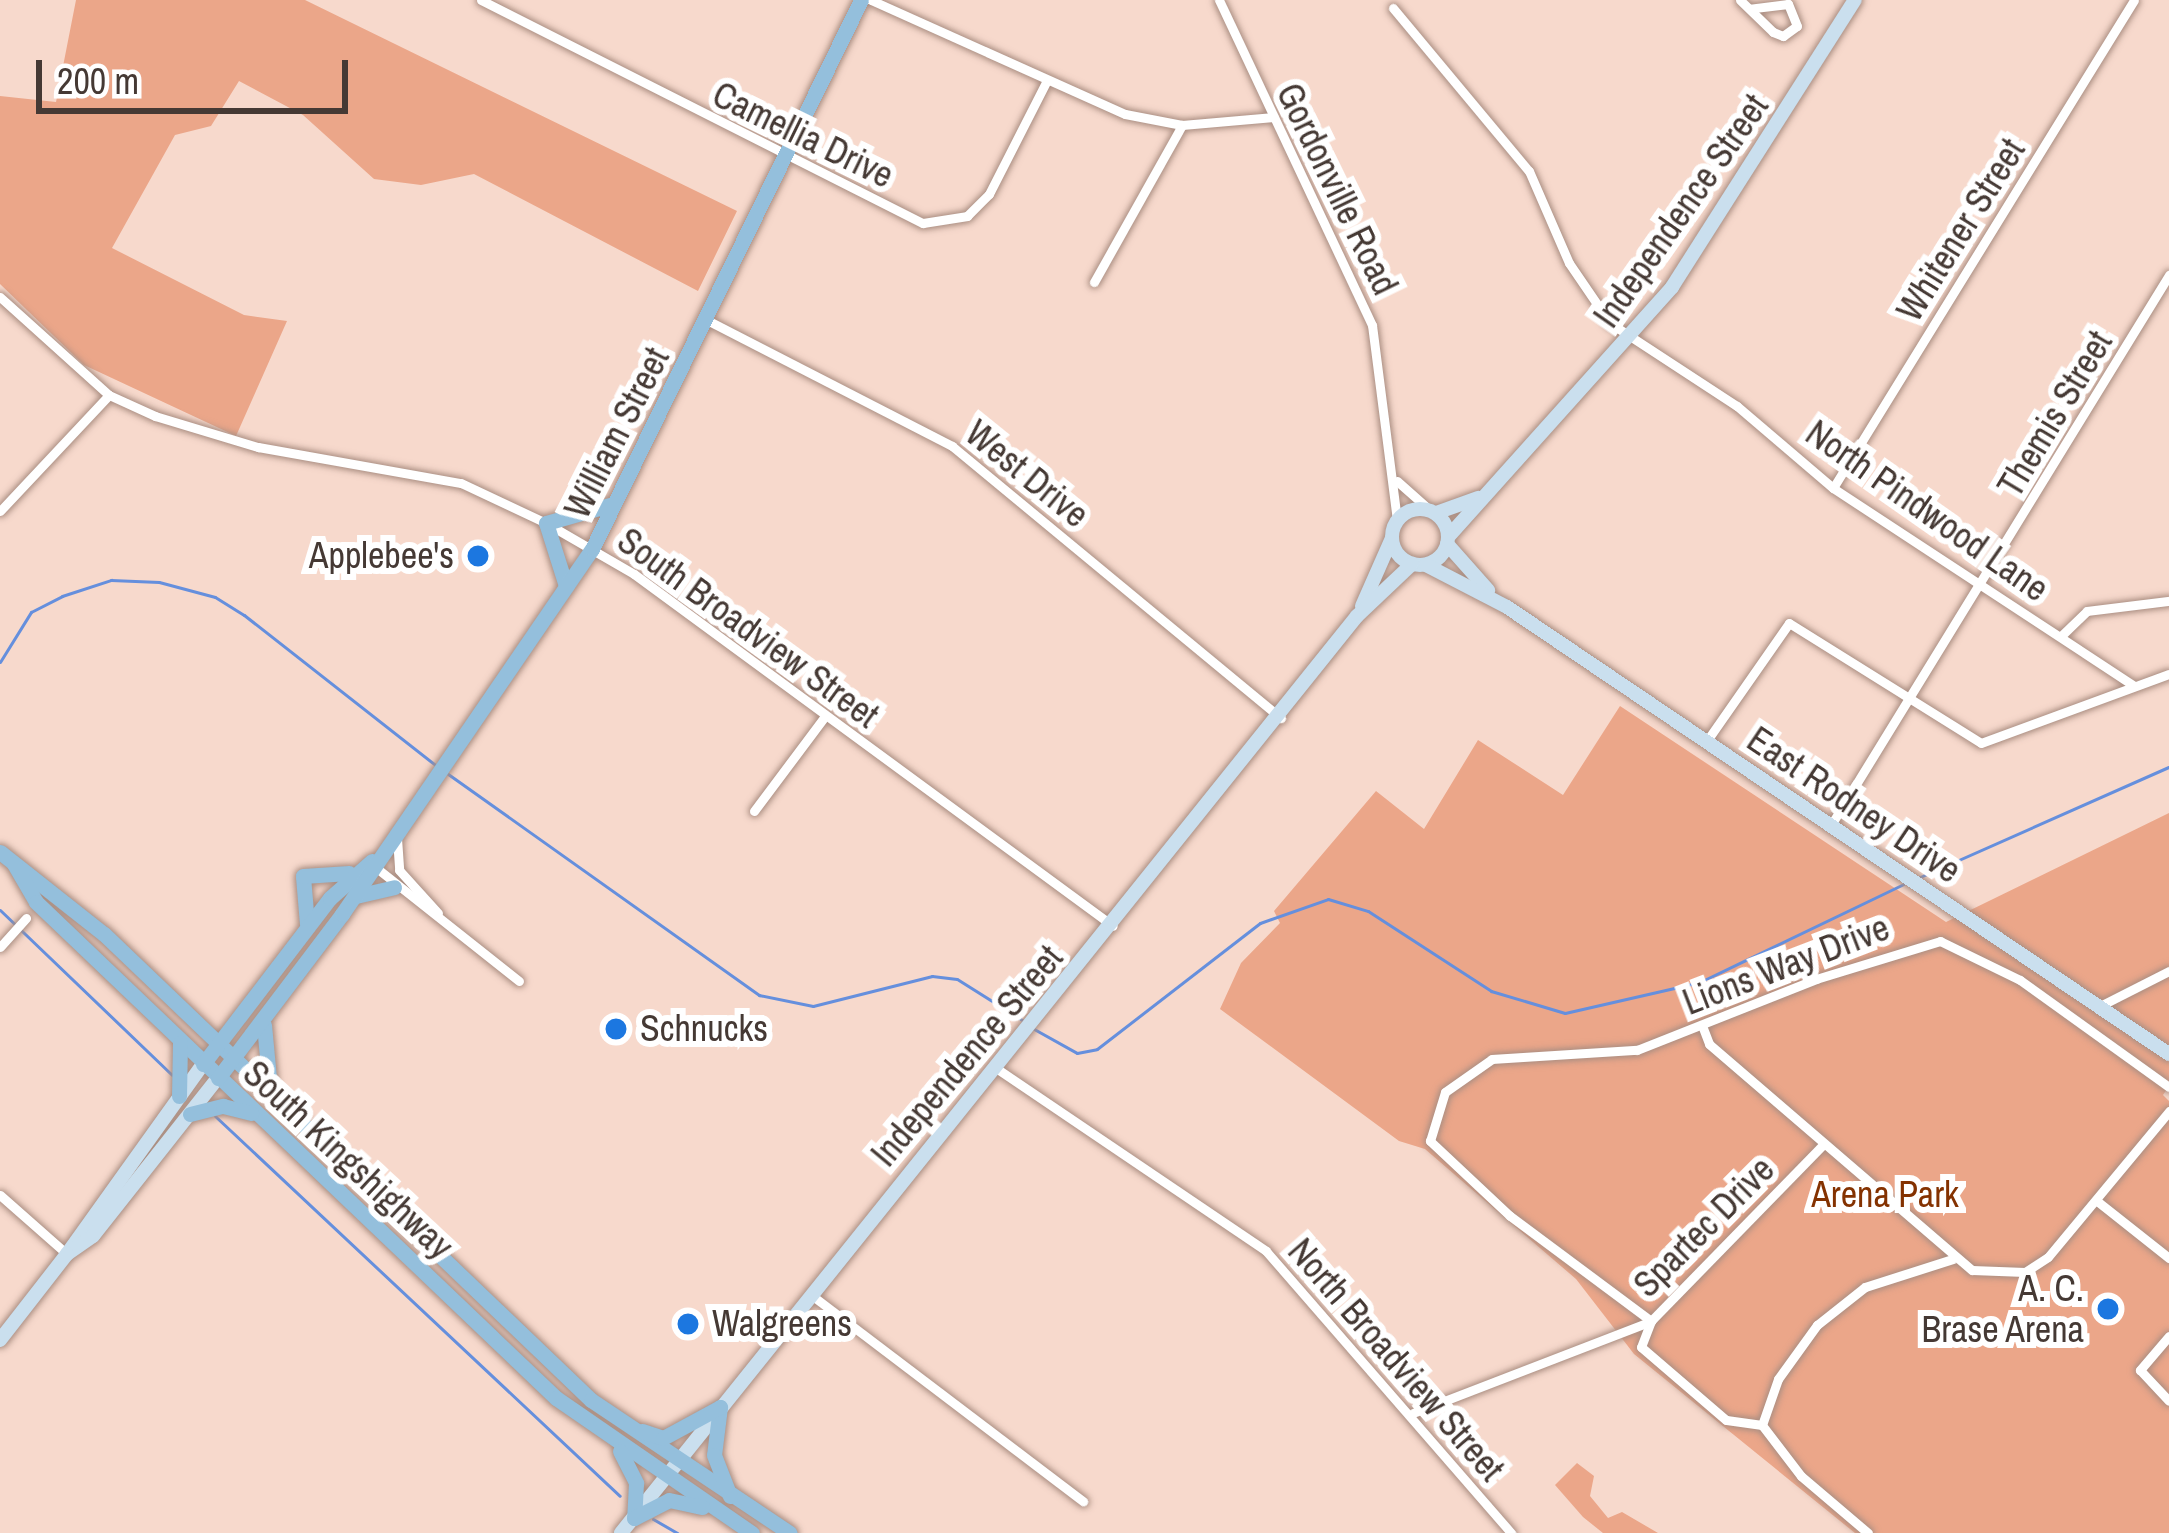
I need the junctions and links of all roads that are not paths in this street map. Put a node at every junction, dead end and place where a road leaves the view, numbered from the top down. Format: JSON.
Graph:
{"nodes":[{"id":1,"x":481,"y":0,"type":"edge"},
{"id":2,"x":861,"y":0,"type":"edge"},
{"id":3,"x":871,"y":0,"type":"edge"},
{"id":4,"x":1219,"y":0,"type":"edge"},
{"id":5,"x":1740,"y":0,"type":"edge"},
{"id":6,"x":1856,"y":0,"type":"edge"},
{"id":7,"x":2134,"y":0,"type":"edge"},
{"id":8,"x":1393,"y":8,"type":"dead end"},
{"id":9,"x":1750,"y":9,"type":"junction"},
{"id":10,"x":1046,"y":82,"type":"junction"},
{"id":11,"x":1274,"y":118,"type":"junction"},
{"id":12,"x":1182,"y":125,"type":"junction"},
{"id":13,"x":785,"y":158,"type":"junction"},
{"id":14,"x":2169,"y":275,"type":"edge"},
{"id":15,"x":1094,"y":282,"type":"dead end"},
{"id":16,"x":0,"y":297,"type":"edge"},
{"id":17,"x":707,"y":320,"type":"junction"},
{"id":18,"x":1631,"y":340,"type":"junction"},
{"id":19,"x":109,"y":394,"type":"junction"},
{"id":20,"x":1393,"y":478,"type":"junction"},
{"id":21,"x":1833,"y":488,"type":"junction"},
{"id":22,"x":1488,"y":492,"type":"junction"},
{"id":23,"x":616,"y":502,"type":"junction"},
{"id":24,"x":0,"y":511,"type":"edge"},
{"id":25,"x":1433,"y":512,"type":"junction"},
{"id":26,"x":1397,"y":521,"type":"junction"},
{"id":27,"x":546,"y":523,"type":"junction"},
{"id":28,"x":1392,"y":538,"type":"junction"},
{"id":29,"x":1448,"y":541,"type":"junction"},
{"id":30,"x":592,"y":549,"type":"junction"},
{"id":31,"x":1419,"y":564,"type":"junction"},
{"id":32,"x":1984,"y":587,"type":"junction"},
{"id":33,"x":566,"y":590,"type":"junction"},
{"id":34,"x":2169,"y":602,"type":"edge"},
{"id":35,"x":1504,"y":606,"type":"junction"},
{"id":36,"x":1357,"y":616,"type":"junction"},
{"id":37,"x":2061,"y":636,"type":"junction"},
{"id":38,"x":2169,"y":674,"type":"edge"},
{"id":39,"x":2134,"y":686,"type":"junction"},
{"id":40,"x":1910,"y":703,"type":"junction"},
{"id":41,"x":825,"y":716,"type":"junction"},
{"id":42,"x":1281,"y":718,"type":"junction"},
{"id":43,"x":1706,"y":742,"type":"junction"},
{"id":44,"x":754,"y":811,"type":"dead end"},
{"id":45,"x":1831,"y":825,"type":"junction"},
{"id":46,"x":397,"y":829,"type":"junction"},
{"id":47,"x":0,"y":852,"type":"edge"},
{"id":48,"x":372,"y":861,"type":"junction"},
{"id":49,"x":14,"y":864,"type":"junction"},
{"id":50,"x":351,"y":872,"type":"junction"},
{"id":51,"x":394,"y":887,"type":"junction"},
{"id":52,"x":354,"y":897,"type":"junction"},
{"id":53,"x":36,"y":902,"type":"junction"},
{"id":54,"x":70,"y":904,"type":"junction"},
{"id":55,"x":441,"y":917,"type":"junction"},
{"id":56,"x":26,"y":918,"type":"junction"},
{"id":57,"x":52,"y":918,"type":"junction"},
{"id":58,"x":1113,"y":926,"type":"junction"},
{"id":59,"x":307,"y":927,"type":"junction"},
{"id":60,"x":4,"y":942,"type":"edge"},
{"id":61,"x":2169,"y":971,"type":"edge"},
{"id":62,"x":519,"y":981,"type":"dead end"},
{"id":63,"x":2102,"y":1004,"type":"junction"},
{"id":64,"x":242,"y":1012,"type":"junction"},
{"id":65,"x":190,"y":1016,"type":"junction"},
{"id":66,"x":266,"y":1018,"type":"junction"},
{"id":67,"x":1702,"y":1028,"type":"junction"},
{"id":68,"x":179,"y":1040,"type":"junction"},
{"id":69,"x":219,"y":1043,"type":"junction"},
{"id":70,"x":2169,"y":1054,"type":"edge"},
{"id":71,"x":235,"y":1058,"type":"junction"},
{"id":72,"x":203,"y":1064,"type":"junction"},
{"id":73,"x":996,"y":1068,"type":"junction"},
{"id":74,"x":218,"y":1078,"type":"junction"},
{"id":75,"x":2169,"y":1087,"type":"edge"},
{"id":76,"x":179,"y":1096,"type":"junction"},
{"id":77,"x":273,"y":1097,"type":"junction"},
{"id":78,"x":2169,"y":1111,"type":"edge"},
{"id":79,"x":190,"y":1114,"type":"junction"},
{"id":80,"x":257,"y":1114,"type":"junction"},
{"id":81,"x":1823,"y":1144,"type":"junction"},
{"id":82,"x":0,"y":1195,"type":"edge"},
{"id":83,"x":2097,"y":1201,"type":"junction"},
{"id":84,"x":68,"y":1254,"type":"junction"},
{"id":85,"x":2169,"y":1258,"type":"edge"},
{"id":86,"x":1953,"y":1259,"type":"junction"},
{"id":87,"x":810,"y":1294,"type":"junction"},
{"id":88,"x":1651,"y":1321,"type":"junction"},
{"id":89,"x":2169,"y":1336,"type":"edge"},
{"id":90,"x":0,"y":1340,"type":"edge"},
{"id":91,"x":2169,"y":1401,"type":"edge"},
{"id":92,"x":720,"y":1408,"type":"junction"},
{"id":93,"x":1413,"y":1413,"type":"junction"},
{"id":94,"x":624,"y":1424,"type":"junction"},
{"id":95,"x":1762,"y":1425,"type":"junction"},
{"id":96,"x":611,"y":1439,"type":"junction"},
{"id":97,"x":676,"y":1461,"type":"junction"},
{"id":98,"x":665,"y":1476,"type":"junction"},
{"id":99,"x":732,"y":1498,"type":"junction"},
{"id":100,"x":1083,"y":1501,"type":"dead end"},
{"id":101,"x":716,"y":1511,"type":"junction"},
{"id":102,"x":634,"y":1518,"type":"junction"},
{"id":103,"x":621,"y":1533,"type":"edge"},
{"id":104,"x":752,"y":1533,"type":"edge"},
{"id":105,"x":790,"y":1533,"type":"edge"},
{"id":106,"x":1511,"y":1533,"type":"edge"},
{"id":107,"x":1868,"y":1533,"type":"edge"}],
"edges":[{"from":1,"to":13,"type":"street","name":"Camellia Drive"},
{"from":2,"to":13,"type":"main road","name":"William Street"},
{"from":3,"to":10,"type":"street"},
{"from":4,"to":11,"type":"street","name":"Gordonville Road"},
{"from":5,"to":9,"type":"street"},
{"from":6,"to":18,"type":"street","name":"Independence Street"},
{"from":7,"to":21,"type":"street","name":"Whitener Street"},
{"from":8,"to":18,"type":"street","name":"North Pindwood Lane"},
{"from":9,"to":9,"type":"street"},
{"from":10,"to":12,"type":"street"},
{"from":10,"to":13,"type":"street","name":"Camellia Drive"},
{"from":11,"to":12,"type":"street"},
{"from":11,"to":20,"type":"street","name":"Gordonville Road"},
{"from":12,"to":15,"type":"street"},
{"from":13,"to":17,"type":"main road","name":"William Street"},
{"from":14,"to":32,"type":"street","name":"Themis Street"},
{"from":16,"to":19,"type":"street","name":"South Broadview Street"},
{"from":17,"to":23,"type":"main road","name":"William Street"},
{"from":17,"to":42,"type":"street","name":"West Drive"},
{"from":18,"to":21,"type":"street","name":"North Pindwood Lane"},
{"from":18,"to":22,"type":"street","name":"Independence Street"},
{"from":19,"to":24,"type":"street"},
{"from":19,"to":27,"type":"street","name":"South Broadview Street"},
{"from":20,"to":25,"type":"street"},
{"from":20,"to":26,"type":"street","name":"Gordonville Road"},
{"from":21,"to":32,"type":"street","name":"North Pindwood Lane"},
{"from":22,"to":25,"type":"street","name":"Independence Street"},
{"from":22,"to":29,"type":"street","name":"Independence Street"},
{"from":23,"to":27,"type":"main road"},
{"from":23,"to":30,"type":"main road","name":"William Street"},
{"from":25,"to":26,"type":"street"},
{"from":25,"to":29,"type":"street"},
{"from":26,"to":28,"type":"street"},
{"from":27,"to":30,"type":"street","name":"South Broadview Street"},
{"from":27,"to":33,"type":"main road"},
{"from":28,"to":31,"type":"street"},
{"from":28,"to":36,"type":"street","name":"Independence Street"},
{"from":29,"to":31,"type":"street"},
{"from":29,"to":35,"type":"street","name":"East Rodney Drive"},
{"from":30,"to":33,"type":"main road","name":"William Street"},
{"from":30,"to":41,"type":"street","name":"South Broadview Street"},
{"from":31,"to":35,"type":"street","name":"East Rodney Drive"},
{"from":31,"to":36,"type":"street","name":"Independence Street"},
{"from":32,"to":37,"type":"street","name":"North Pindwood Lane"},
{"from":32,"to":40,"type":"street","name":"Themis Street"},
{"from":33,"to":46,"type":"main road","name":"William Street"},
{"from":34,"to":37,"type":"street"},
{"from":35,"to":43,"type":"street","name":"East Rodney Drive"},
{"from":36,"to":42,"type":"street","name":"Independence Street"},
{"from":37,"to":39,"type":"street","name":"North Pindwood Lane"},
{"from":38,"to":39,"type":"street"},
{"from":39,"to":40,"type":"street"},
{"from":40,"to":43,"type":"street"},
{"from":40,"to":45,"type":"street","name":"Themis Street"},
{"from":41,"to":44,"type":"street"},
{"from":41,"to":58,"type":"street","name":"South Broadview Street"},
{"from":42,"to":58,"type":"street","name":"Independence Street"},
{"from":43,"to":45,"type":"street","name":"East Rodney Drive"},
{"from":45,"to":63,"type":"street","name":"East Rodney Drive"},
{"from":46,"to":48,"type":"main road","name":"William Street"},
{"from":46,"to":55,"type":"street"},
{"from":47,"to":49,"type":"main road","name":"South Kingshighway"},
{"from":48,"to":50,"type":"main road","name":"William Street"},
{"from":48,"to":51,"type":"street"},
{"from":48,"to":52,"type":"main road","name":"William Street"},
{"from":49,"to":53,"type":"main road","name":"South Kingshighway"},
{"from":49,"to":54,"type":"main road","name":"South Kingshighway"},
{"from":50,"to":59,"type":"main road","name":"William Street"},
{"from":50,"to":59,"type":"main road"},
{"from":51,"to":52,"type":"main road"},
{"from":51,"to":55,"type":"street"},
{"from":52,"to":66,"type":"main road","name":"William Street"},
{"from":53,"to":54,"type":"main road"},
{"from":53,"to":56,"type":"main road"},
{"from":53,"to":57,"type":"main road","name":"South Kingshighway"},
{"from":54,"to":65,"type":"main road","name":"South Kingshighway"},
{"from":55,"to":62,"type":"street"},
{"from":56,"to":57,"type":"main road"},
{"from":56,"to":60,"type":"street"},
{"from":57,"to":68,"type":"main road","name":"South Kingshighway"},
{"from":58,"to":73,"type":"street","name":"Independence Street"},
{"from":59,"to":64,"type":"main road","name":"William Street"},
{"from":61,"to":63,"type":"street"},
{"from":63,"to":70,"type":"street","name":"East Rodney Drive"},
{"from":64,"to":65,"type":"main road"},
{"from":64,"to":69,"type":"main road","name":"William Street"},
{"from":65,"to":69,"type":"main road","name":"South Kingshighway"},
{"from":66,"to":71,"type":"main road","name":"William Street"},
{"from":66,"to":77,"type":"main road"},
{"from":67,"to":75,"type":"street","name":"Lions Way Drive"},
{"from":67,"to":81,"type":"street"},
{"from":67,"to":88,"type":"street","name":"Lions Way Drive"},
{"from":68,"to":72,"type":"main road","name":"South Kingshighway"},
{"from":68,"to":76,"type":"main road"},
{"from":69,"to":71,"type":"main road","name":"South Kingshighway"},
{"from":69,"to":72,"type":"main road","name":"William Street"},
{"from":71,"to":74,"type":"main road","name":"William Street"},
{"from":71,"to":77,"type":"main road","name":"South Kingshighway"},
{"from":72,"to":74,"type":"main road","name":"South Kingshighway"},
{"from":72,"to":76,"type":"street","name":"William Street"},
{"from":73,"to":87,"type":"street","name":"Independence Street"},
{"from":73,"to":93,"type":"street","name":"North Broadview Street"},
{"from":74,"to":79,"type":"street","name":"William Street"},
{"from":74,"to":80,"type":"main road","name":"South Kingshighway"},
{"from":76,"to":84,"type":"street","name":"William Street"},
{"from":77,"to":94,"type":"main road","name":"South Kingshighway"},
{"from":78,"to":83,"type":"street"},
{"from":79,"to":80,"type":"main road"},
{"from":79,"to":84,"type":"street","name":"William Street"},
{"from":80,"to":96,"type":"main road","name":"South Kingshighway"},
{"from":81,"to":86,"type":"street"},
{"from":81,"to":88,"type":"street","name":"Spartec Drive"},
{"from":82,"to":84,"type":"street"},
{"from":83,"to":85,"type":"street"},
{"from":83,"to":86,"type":"street"},
{"from":84,"to":90,"type":"street","name":"William Street"},
{"from":86,"to":95,"type":"street"},
{"from":87,"to":92,"type":"street","name":"Independence Street"},
{"from":87,"to":100,"type":"street"},
{"from":88,"to":93,"type":"street","name":"Spartec Drive"},
{"from":88,"to":95,"type":"street"},
{"from":89,"to":91,"type":"street"},
{"from":92,"to":94,"type":"main road"},
{"from":92,"to":97,"type":"street","name":"Independence Street"},
{"from":92,"to":99,"type":"main road"},
{"from":93,"to":106,"type":"street","name":"North Broadview Street"},
{"from":94,"to":97,"type":"main road","name":"South Kingshighway"},
{"from":95,"to":107,"type":"street"},
{"from":96,"to":98,"type":"main road","name":"South Kingshighway"},
{"from":96,"to":102,"type":"main road"},
{"from":97,"to":98,"type":"street","name":"Independence Street"},
{"from":97,"to":99,"type":"main road","name":"South Kingshighway"},
{"from":98,"to":101,"type":"main road","name":"South Kingshighway"},
{"from":98,"to":102,"type":"street","name":"Independence Street"},
{"from":99,"to":105,"type":"main road","name":"South Kingshighway"},
{"from":101,"to":102,"type":"main road"},
{"from":101,"to":104,"type":"main road","name":"South Kingshighway"},
{"from":102,"to":103,"type":"street","name":"Independence Street"}]}
